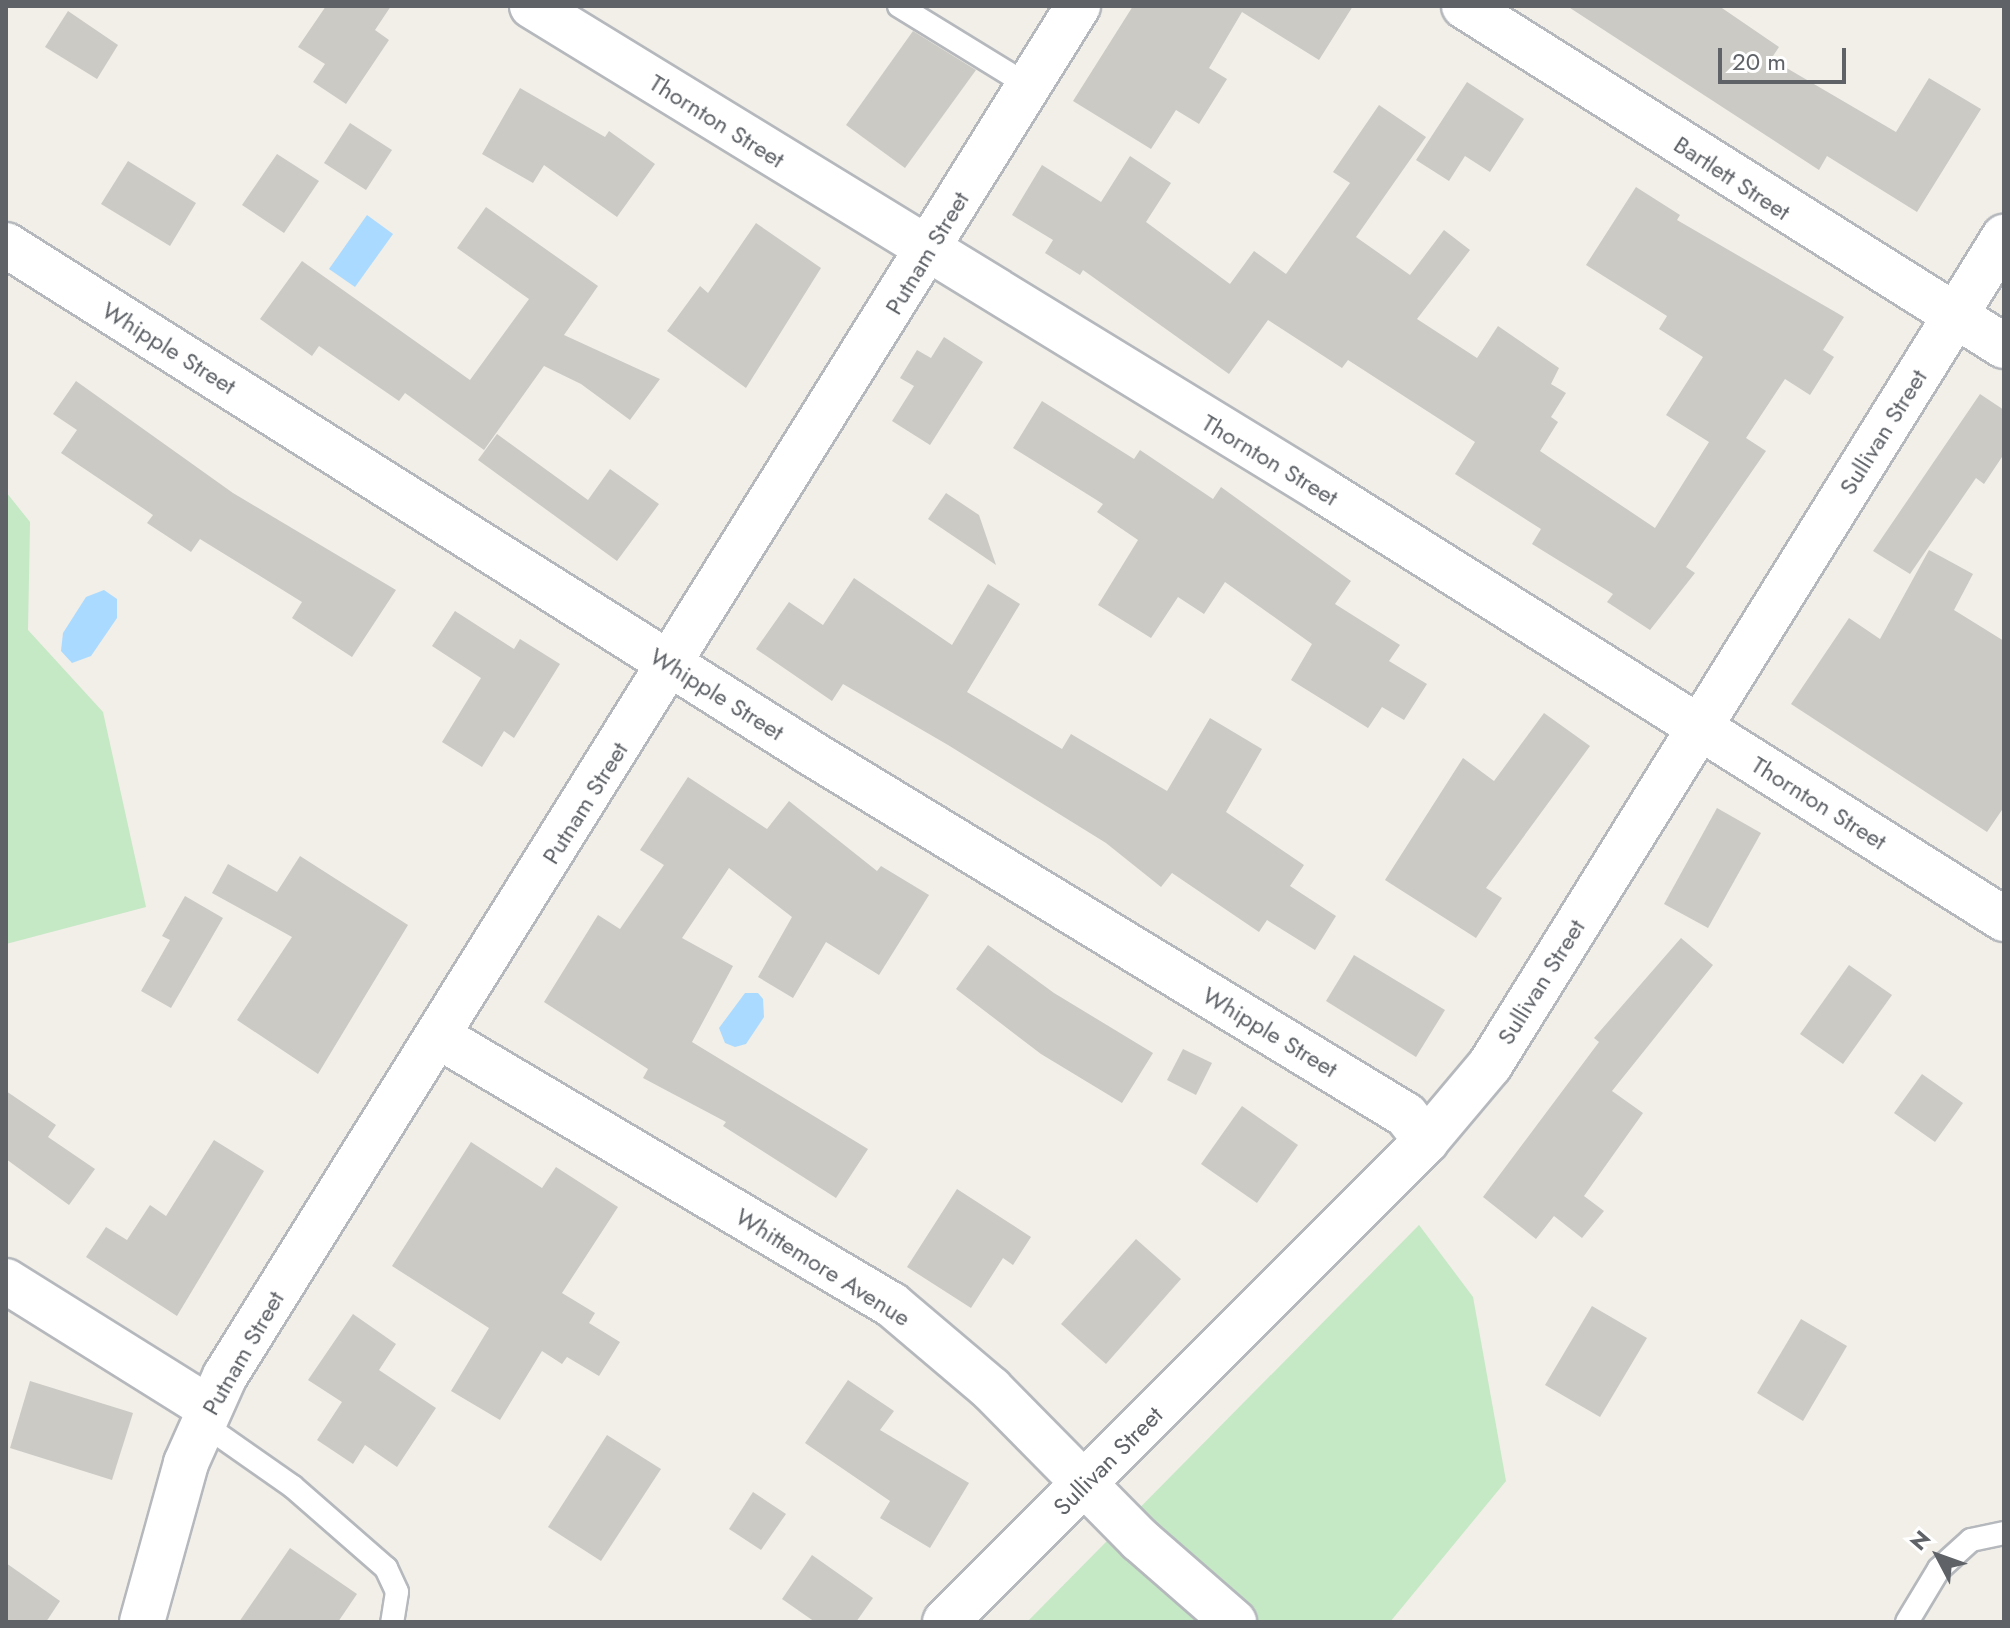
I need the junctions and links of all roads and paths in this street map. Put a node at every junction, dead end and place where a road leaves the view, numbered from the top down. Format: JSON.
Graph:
{"nodes":[{"id":1,"x":532,"y":6,"type":"edge"},
{"id":2,"x":899,"y":6,"type":"edge"},
{"id":3,"x":1078,"y":6,"type":"edge"},
{"id":4,"x":1464,"y":6,"type":"edge"},
{"id":5,"x":1029,"y":86,"type":"junction"},
{"id":6,"x":2004,"y":237,"type":"edge"},
{"id":7,"x":6,"y":245,"type":"edge"},
{"id":8,"x":928,"y":252,"type":"junction"},
{"id":9,"x":1954,"y":315,"type":"junction"},
{"id":10,"x":2004,"y":346,"type":"edge"},
{"id":11,"x":672,"y":665,"type":"junction"},
{"id":12,"x":1698,"y":728,"type":"junction"},
{"id":13,"x":2004,"y":919,"type":"edge"},
{"id":14,"x":438,"y":1036,"type":"junction"},
{"id":15,"x":1426,"y":1141,"type":"junction"},
{"id":16,"x":6,"y":1281,"type":"edge"},
{"id":17,"x":206,"y":1415,"type":"junction"},
{"id":18,"x":1086,"y":1485,"type":"junction"},
{"id":19,"x":2004,"y":1533,"type":"edge"},
{"id":20,"x":142,"y":1622,"type":"edge"},
{"id":21,"x":392,"y":1622,"type":"edge"},
{"id":22,"x":945,"y":1622,"type":"edge"},
{"id":23,"x":1234,"y":1622,"type":"edge"},
{"id":24,"x":1907,"y":1622,"type":"edge"}],
"edges":[{"from":1,"to":8,"type":"street","name":"Thornton Street"},
{"from":2,"to":5,"type":"lane"},
{"from":3,"to":5,"type":"street","name":"Putnam Street"},
{"from":4,"to":9,"type":"street","name":"Bartlett Street"},
{"from":5,"to":8,"type":"street","name":"Putnam Street"},
{"from":6,"to":9,"type":"street","name":"Sullivan Street"},
{"from":7,"to":11,"type":"street","name":"Whipple Street"},
{"from":8,"to":11,"type":"street","name":"Putnam Street"},
{"from":8,"to":12,"type":"street","name":"Thornton Street"},
{"from":9,"to":10,"type":"street","name":"Bartlett Street"},
{"from":9,"to":12,"type":"street","name":"Sullivan Street"},
{"from":11,"to":14,"type":"street","name":"Putnam Street"},
{"from":11,"to":15,"type":"street","name":"Whipple Street"},
{"from":12,"to":13,"type":"street","name":"Thornton Street"},
{"from":12,"to":15,"type":"street","name":"Sullivan Street"},
{"from":14,"to":17,"type":"street","name":"Putnam Street"},
{"from":14,"to":18,"type":"street","name":"Whittemore Avenue"},
{"from":15,"to":18,"type":"street","name":"Sullivan Street"},
{"from":16,"to":17,"type":"street"},
{"from":17,"to":20,"type":"street","name":"Putnam Street"},
{"from":17,"to":21,"type":"lane"},
{"from":18,"to":22,"type":"street","name":"Sullivan Street"},
{"from":18,"to":23,"type":"street","name":"Whittemore Avenue"},
{"from":19,"to":24,"type":"lane"}]}
